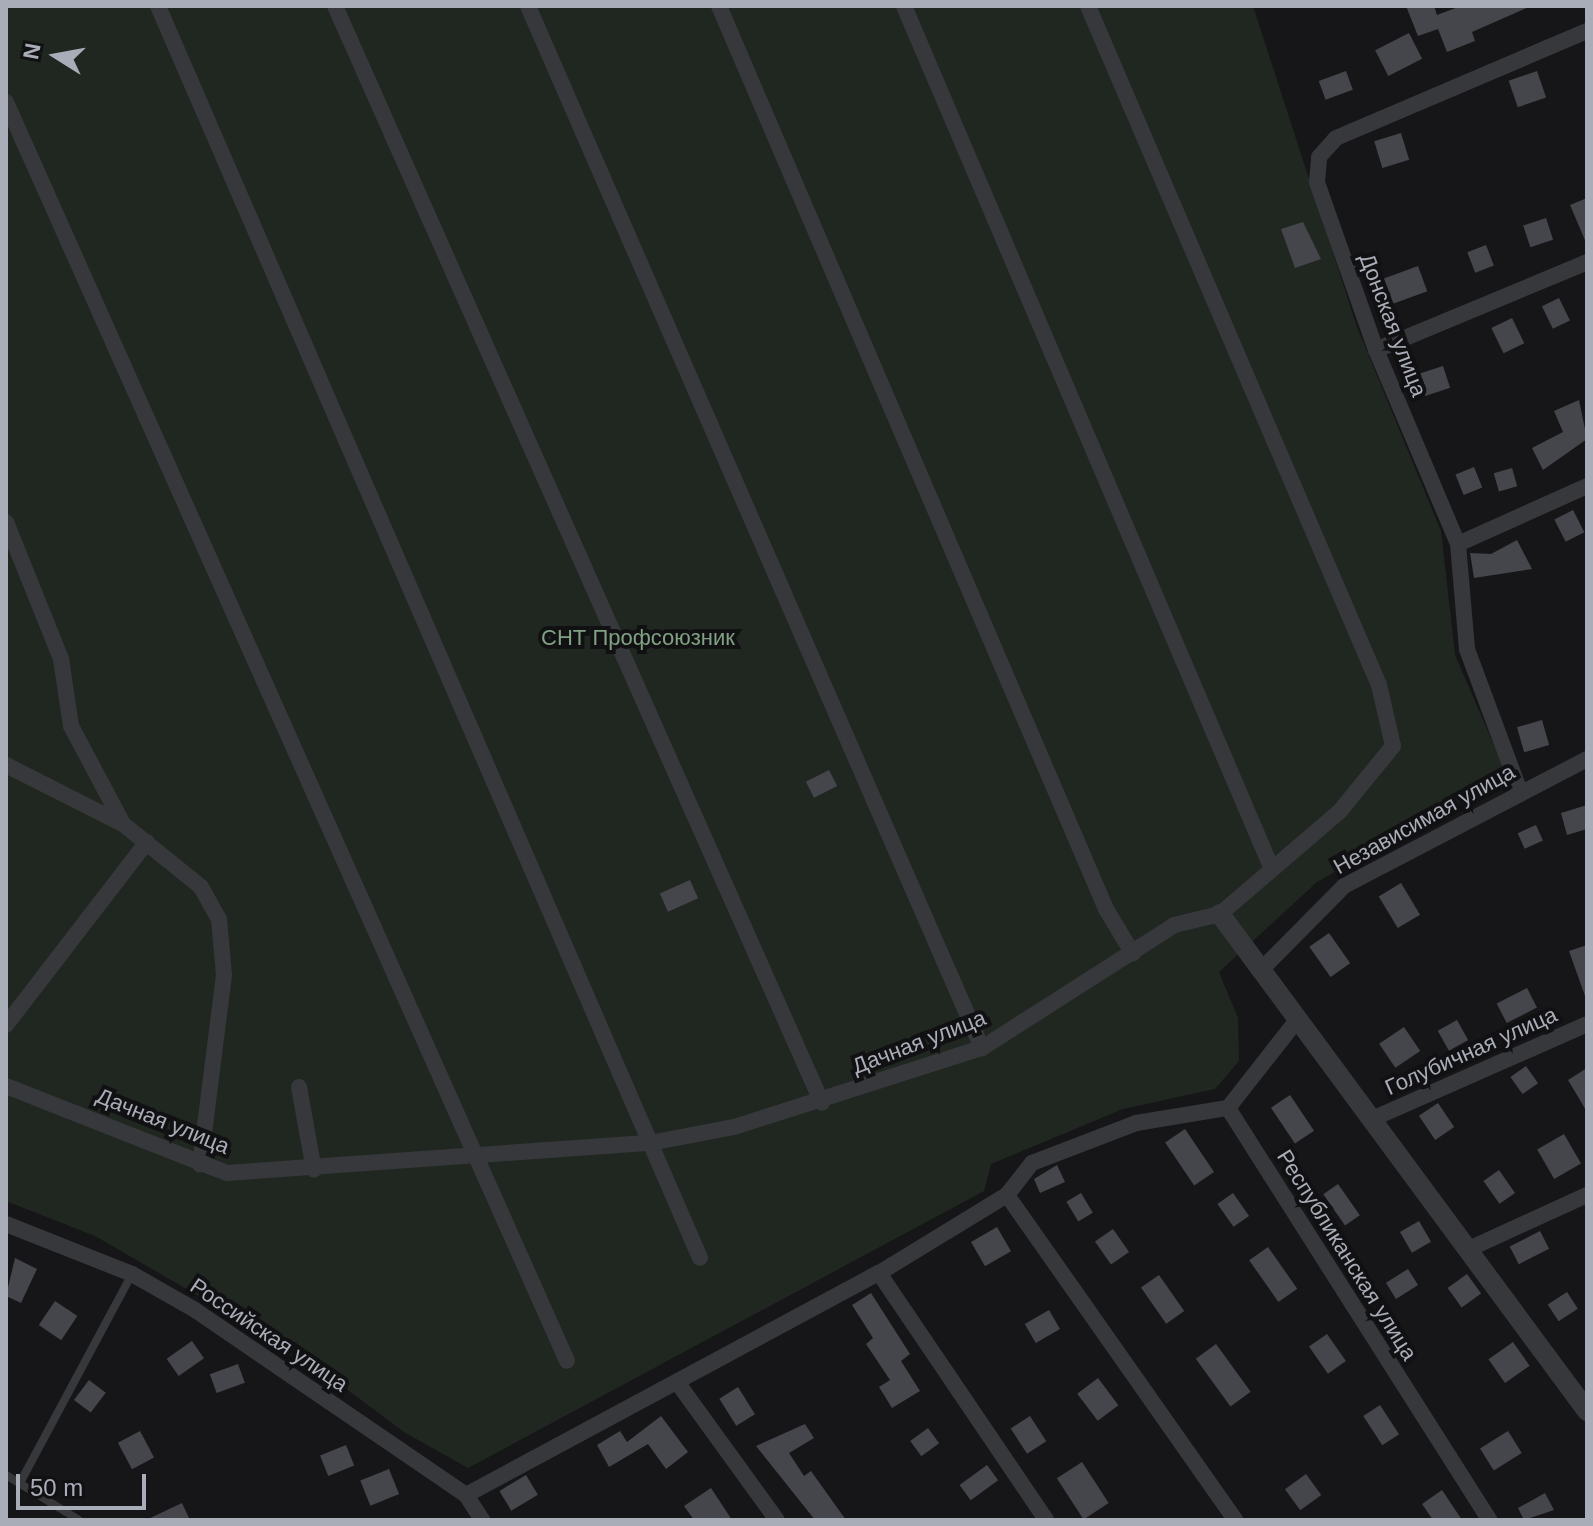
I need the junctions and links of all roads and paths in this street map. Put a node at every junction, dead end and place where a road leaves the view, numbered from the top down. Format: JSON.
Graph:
{"nodes":[{"id":1,"x":158,"y":6,"type":"edge"},
{"id":2,"x":335,"y":6,"type":"edge"},
{"id":3,"x":528,"y":6,"type":"edge"},
{"id":4,"x":719,"y":6,"type":"edge"},
{"id":5,"x":904,"y":6,"type":"edge"},
{"id":6,"x":1088,"y":6,"type":"edge"},
{"id":7,"x":1587,"y":31,"type":"edge"},
{"id":8,"x":6,"y":102,"type":"edge"},
{"id":9,"x":1587,"y":262,"type":"edge"},
{"id":10,"x":1376,"y":350,"type":"junction"},
{"id":11,"x":1587,"y":486,"type":"edge"},
{"id":12,"x":6,"y":522,"type":"edge"},
{"id":13,"x":1458,"y":544,"type":"junction"},
{"id":14,"x":1587,"y":759,"type":"edge"},
{"id":15,"x":6,"y":765,"type":"edge"},
{"id":16,"x":1519,"y":789,"type":"junction"},
{"id":17,"x":123,"y":824,"type":"junction"},
{"id":18,"x":147,"y":842,"type":"junction"},
{"id":19,"x":1271,"y":867,"type":"junction"},
{"id":20,"x":1220,"y":914,"type":"junction"},
{"id":21,"x":1133,"y":954,"type":"junction"},
{"id":22,"x":1261,"y":970,"type":"junction"},
{"id":23,"x":1297,"y":1020,"type":"junction"},
{"id":24,"x":1587,"y":1024,"type":"edge"},
{"id":25,"x":6,"y":1025,"type":"edge"},
{"id":26,"x":982,"y":1048,"type":"junction"},
{"id":27,"x":6,"y":1086,"type":"edge"},
{"id":28,"x":299,"y":1087,"type":"dead end"},
{"id":29,"x":822,"y":1103,"type":"junction"},
{"id":30,"x":1228,"y":1108,"type":"junction"},
{"id":31,"x":1372,"y":1119,"type":"junction"},
{"id":32,"x":650,"y":1143,"type":"junction"},
{"id":33,"x":478,"y":1157,"type":"junction"},
{"id":34,"x":200,"y":1164,"type":"junction"},
{"id":35,"x":314,"y":1170,"type":"junction"},
{"id":36,"x":1007,"y":1195,"type":"junction"},
{"id":37,"x":1587,"y":1195,"type":"edge"},
{"id":38,"x":6,"y":1224,"type":"edge"},
{"id":39,"x":1471,"y":1248,"type":"junction"},
{"id":40,"x":700,"y":1258,"type":"dead end"},
{"id":41,"x":879,"y":1273,"type":"junction"},
{"id":42,"x":132,"y":1274,"type":"junction"},
{"id":43,"x":567,"y":1361,"type":"dead end"},
{"id":44,"x":677,"y":1382,"type":"junction"},
{"id":45,"x":1587,"y":1411,"type":"edge"},
{"id":46,"x":6,"y":1475,"type":"edge"},
{"id":47,"x":21,"y":1481,"type":"junction"},
{"id":48,"x":466,"y":1495,"type":"junction"},
{"id":49,"x":79,"y":1520,"type":"edge"},
{"id":50,"x":482,"y":1520,"type":"edge"},
{"id":51,"x":777,"y":1520,"type":"edge"},
{"id":52,"x":1046,"y":1520,"type":"edge"},
{"id":53,"x":1235,"y":1520,"type":"edge"},
{"id":54,"x":1489,"y":1520,"type":"edge"}],
"edges":[{"from":1,"to":32,"type":"street"},
{"from":2,"to":29,"type":"street"},
{"from":3,"to":26,"type":"street"},
{"from":4,"to":21,"type":"street"},
{"from":5,"to":19,"type":"street"},
{"from":6,"to":19,"type":"street"},
{"from":7,"to":10,"type":"street","name":"Донская улица"},
{"from":8,"to":33,"type":"street"},
{"from":9,"to":10,"type":"street"},
{"from":10,"to":13,"type":"street","name":"Донская улица"},
{"from":11,"to":13,"type":"street"},
{"from":12,"to":17,"type":"street"},
{"from":13,"to":16,"type":"street","name":"Донская улица"},
{"from":14,"to":16,"type":"street","name":"Независимая улица"},
{"from":15,"to":17,"type":"street"},
{"from":16,"to":22,"type":"street","name":"Независимая улица"},
{"from":17,"to":18,"type":"street"},
{"from":18,"to":25,"type":"street"},
{"from":18,"to":34,"type":"street"},
{"from":19,"to":20,"type":"street"},
{"from":20,"to":21,"type":"street","name":"Дачная улица"},
{"from":20,"to":22,"type":"street"},
{"from":21,"to":26,"type":"street","name":"Дачная улица"},
{"from":22,"to":23,"type":"street"},
{"from":23,"to":30,"type":"street"},
{"from":23,"to":31,"type":"street"},
{"from":24,"to":31,"type":"street","name":"Голубичная улица"},
{"from":26,"to":29,"type":"street","name":"Дачная улица"},
{"from":27,"to":34,"type":"street","name":"Дачная улица"},
{"from":28,"to":35,"type":"street"},
{"from":29,"to":32,"type":"street","name":"Дачная улица"},
{"from":30,"to":36,"type":"street"},
{"from":30,"to":54,"type":"street","name":"Республиканская улица"},
{"from":31,"to":39,"type":"street"},
{"from":32,"to":33,"type":"street","name":"Дачная улица"},
{"from":32,"to":40,"type":"street"},
{"from":33,"to":35,"type":"street","name":"Дачная улица"},
{"from":33,"to":43,"type":"street"},
{"from":34,"to":35,"type":"street","name":"Дачная улица"},
{"from":36,"to":41,"type":"street"},
{"from":36,"to":53,"type":"street"},
{"from":37,"to":39,"type":"street"},
{"from":38,"to":42,"type":"street","name":"Российская улица"},
{"from":39,"to":45,"type":"street"},
{"from":41,"to":44,"type":"street"},
{"from":41,"to":52,"type":"street"},
{"from":42,"to":47,"type":"lane"},
{"from":42,"to":48,"type":"street","name":"Российская улица"},
{"from":44,"to":48,"type":"street"},
{"from":44,"to":51,"type":"street"},
{"from":46,"to":47,"type":"lane"},
{"from":47,"to":49,"type":"lane"},
{"from":48,"to":50,"type":"street","name":"Российская улица"}]}
